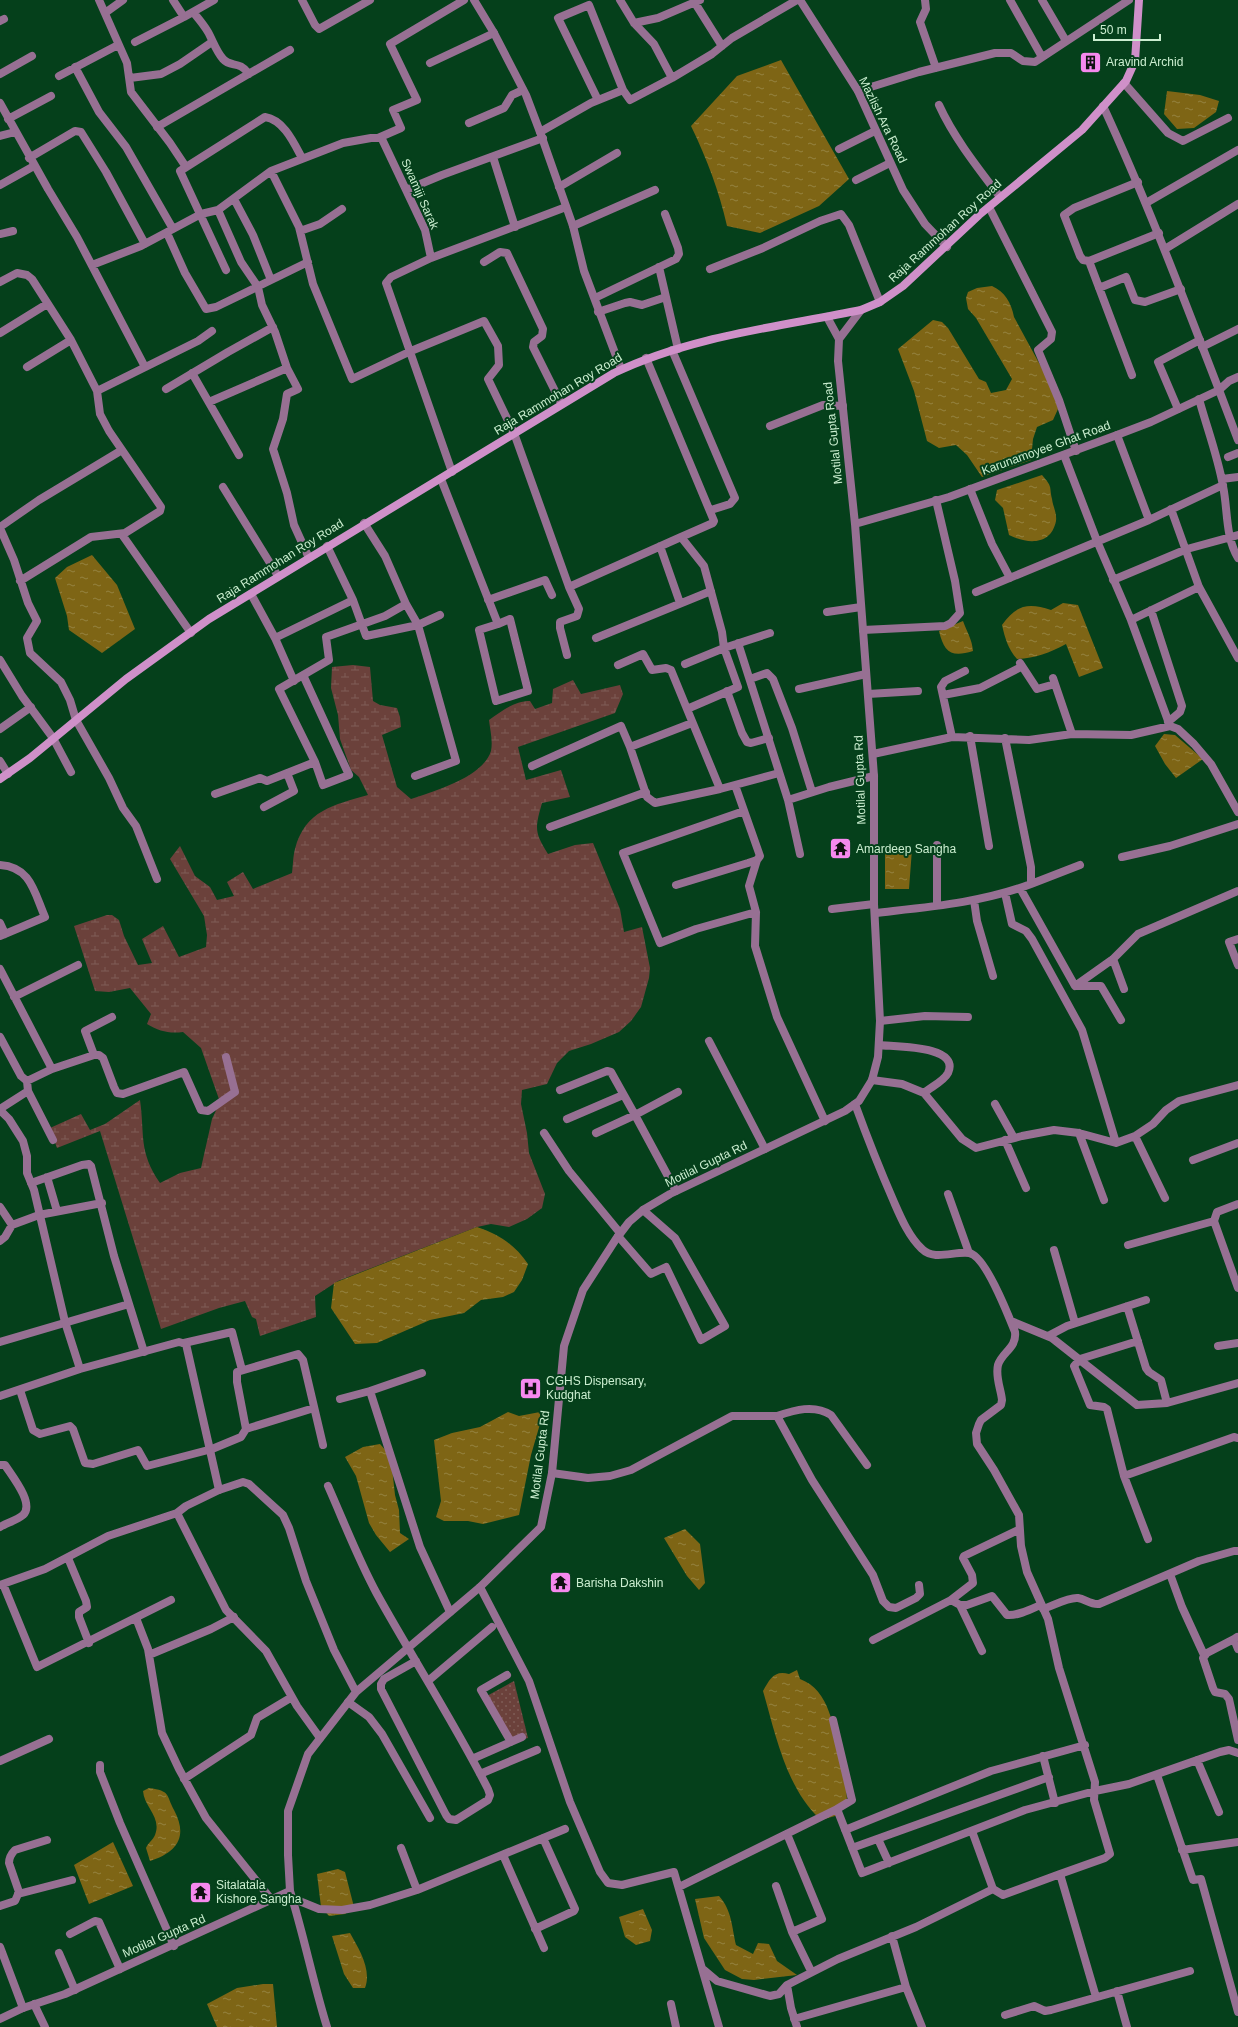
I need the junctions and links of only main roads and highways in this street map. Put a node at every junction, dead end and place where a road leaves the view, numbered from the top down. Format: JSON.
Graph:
{"nodes":[{"id":1,"x":1139,"y":0,"type":"edge"},
{"id":2,"x":0,"y":779,"type":"edge"}],
"edges":[{"from":1,"to":2,"type":"main road","name":"Raja Rammohan Roy Road"}]}
